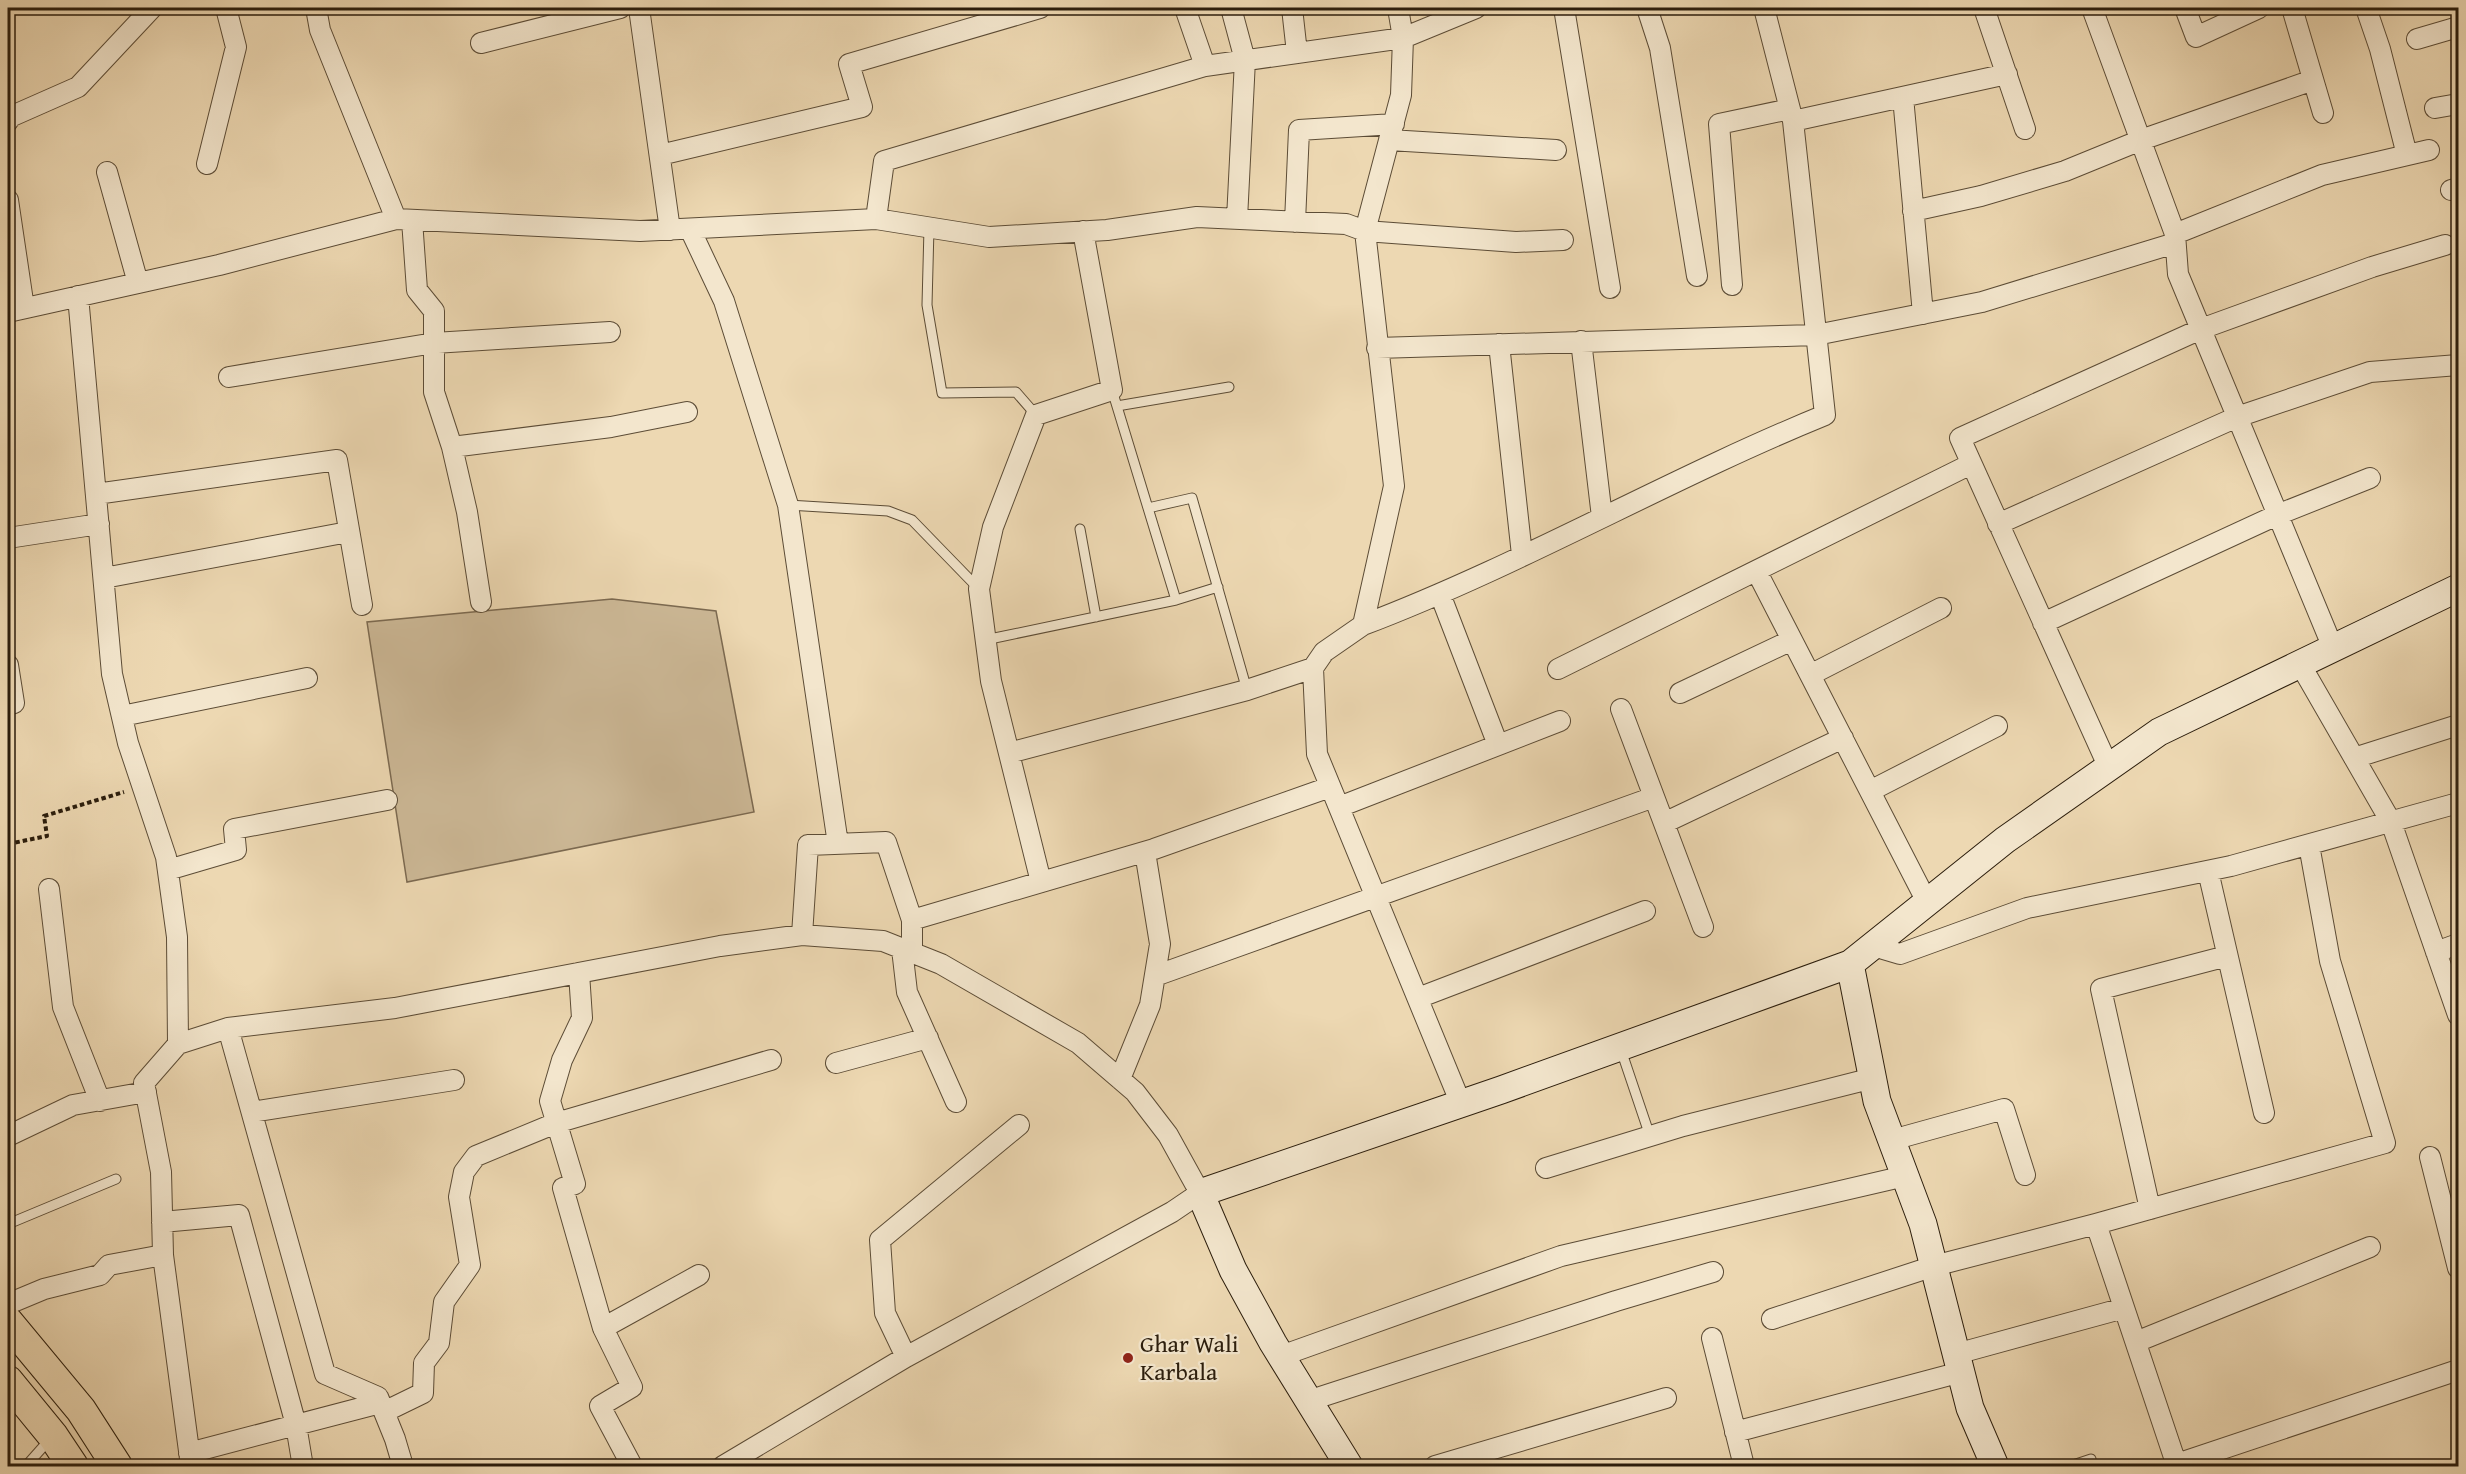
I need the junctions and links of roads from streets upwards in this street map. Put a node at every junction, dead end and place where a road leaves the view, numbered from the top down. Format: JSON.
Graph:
{"nodes":[{"id":1,"x":152,"y":8,"type":"edge"},
{"id":2,"x":226,"y":8,"type":"edge"},
{"id":3,"x":316,"y":8,"type":"edge"},
{"id":4,"x":620,"y":8,"type":"edge"},
{"id":5,"x":639,"y":8,"type":"edge"},
{"id":6,"x":1040,"y":8,"type":"edge"},
{"id":7,"x":1185,"y":8,"type":"edge"},
{"id":8,"x":1231,"y":8,"type":"edge"},
{"id":9,"x":1292,"y":8,"type":"edge"},
{"id":10,"x":1398,"y":8,"type":"edge"},
{"id":11,"x":1476,"y":8,"type":"edge"},
{"id":12,"x":1564,"y":8,"type":"edge"},
{"id":13,"x":1647,"y":8,"type":"edge"},
{"id":14,"x":1764,"y":8,"type":"edge"},
{"id":15,"x":1984,"y":8,"type":"edge"},
{"id":16,"x":2092,"y":8,"type":"edge"},
{"id":17,"x":2185,"y":8,"type":"edge"},
{"id":18,"x":2259,"y":8,"type":"edge"},
{"id":19,"x":2292,"y":8,"type":"edge"},
{"id":20,"x":2366,"y":8,"type":"edge"},
{"id":21,"x":2458,"y":27,"type":"edge"},
{"id":22,"x":1403,"y":38,"type":"junction"},
{"id":23,"x":2417,"y":39,"type":"dead end"},
{"id":24,"x":481,"y":43,"type":"dead end"},
{"id":25,"x":1297,"y":53,"type":"junction"},
{"id":26,"x":1245,"y":60,"type":"junction"},
{"id":27,"x":1204,"y":66,"type":"junction"},
{"id":28,"x":2007,"y":74,"type":"junction"},
{"id":29,"x":2313,"y":80,"type":"junction"},
{"id":30,"x":1903,"y":97,"type":"junction"},
{"id":31,"x":2458,"y":104,"type":"edge"},
{"id":32,"x":2435,"y":108,"type":"dead end"},
{"id":33,"x":2323,"y":113,"type":"dead end"},
{"id":34,"x":1792,"y":115,"type":"junction"},
{"id":35,"x":8,"y":122,"type":"edge"},
{"id":36,"x":2025,"y":129,"type":"dead end"},
{"id":37,"x":1391,"y":132,"type":"junction"},
{"id":38,"x":2141,"y":141,"type":"junction"},
{"id":39,"x":1556,"y":150,"type":"dead end"},
{"id":40,"x":2429,"y":150,"type":"dead end"},
{"id":41,"x":660,"y":155,"type":"junction"},
{"id":42,"x":2407,"y":155,"type":"junction"},
{"id":43,"x":207,"y":164,"type":"dead end"},
{"id":44,"x":107,"y":172,"type":"dead end"},
{"id":45,"x":8,"y":200,"type":"edge"},
{"id":46,"x":1913,"y":211,"type":"junction"},
{"id":47,"x":404,"y":219,"type":"junction"},
{"id":48,"x":876,"y":219,"type":"junction"},
{"id":49,"x":1238,"y":219,"type":"junction"},
{"id":50,"x":1295,"y":222,"type":"junction"},
{"id":51,"x":690,"y":229,"type":"junction"},
{"id":52,"x":670,"y":230,"type":"junction"},
{"id":53,"x":1083,"y":231,"type":"junction"},
{"id":54,"x":1365,"y":231,"type":"junction"},
{"id":55,"x":2175,"y":238,"type":"junction"},
{"id":56,"x":1563,"y":240,"type":"dead end"},
{"id":57,"x":2445,"y":245,"type":"dead end"},
{"id":58,"x":1697,"y":276,"type":"dead end"},
{"id":59,"x":138,"y":283,"type":"junction"},
{"id":60,"x":1732,"y":285,"type":"dead end"},
{"id":61,"x":1611,"y":288,"type":"dead end"},
{"id":62,"x":78,"y":296,"type":"junction"},
{"id":63,"x":16,"y":310,"type":"edge"},
{"id":64,"x":1923,"y":314,"type":"junction"},
{"id":65,"x":2201,"y":328,"type":"junction"},
{"id":66,"x":610,"y":332,"type":"dead end"},
{"id":67,"x":1816,"y":335,"type":"junction"},
{"id":68,"x":1581,"y":340,"type":"junction"},
{"id":69,"x":434,"y":343,"type":"junction"},
{"id":70,"x":1499,"y":344,"type":"junction"},
{"id":71,"x":1377,"y":348,"type":"junction"},
{"id":72,"x":2458,"y":365,"type":"edge"},
{"id":73,"x":229,"y":377,"type":"dead end"},
{"id":74,"x":687,"y":412,"type":"dead end"},
{"id":75,"x":2237,"y":417,"type":"junction"},
{"id":76,"x":452,"y":447,"type":"junction"},
{"id":77,"x":1971,"y":464,"type":"junction"},
{"id":78,"x":2370,"y":478,"type":"dead end"},
{"id":79,"x":96,"y":494,"type":"junction"},
{"id":80,"x":2277,"y":514,"type":"junction"},
{"id":81,"x":1602,"y":517,"type":"junction"},
{"id":82,"x":99,"y":524,"type":"junction"},
{"id":83,"x":1998,"y":524,"type":"junction"},
{"id":84,"x":348,"y":532,"type":"junction"},
{"id":85,"x":8,"y":538,"type":"edge"},
{"id":86,"x":1522,"y":555,"type":"junction"},
{"id":87,"x":1757,"y":572,"type":"junction"},
{"id":88,"x":104,"y":578,"type":"junction"},
{"id":89,"x":2458,"y":588,"type":"edge"},
{"id":90,"x":1440,"y":594,"type":"junction"},
{"id":91,"x":480,"y":602,"type":"dead end"},
{"id":92,"x":362,"y":605,"type":"dead end"},
{"id":93,"x":1941,"y":608,"type":"dead end"},
{"id":94,"x":2043,"y":623,"type":"junction"},
{"id":95,"x":1363,"y":625,"type":"junction"},
{"id":96,"x":1792,"y":640,"type":"junction"},
{"id":97,"x":2332,"y":648,"type":"junction"},
{"id":98,"x":2300,"y":664,"type":"junction"},
{"id":99,"x":8,"y":665,"type":"edge"},
{"id":100,"x":1313,"y":669,"type":"junction"},
{"id":101,"x":1558,"y":669,"type":"dead end"},
{"id":102,"x":1810,"y":675,"type":"junction"},
{"id":103,"x":307,"y":678,"type":"dead end"},
{"id":104,"x":1680,"y":693,"type":"dead end"},
{"id":105,"x":8,"y":705,"type":"edge"},
{"id":106,"x":1621,"y":709,"type":"dead end"},
{"id":107,"x":122,"y":716,"type":"junction"},
{"id":108,"x":1560,"y":721,"type":"dead end"},
{"id":109,"x":2458,"y":725,"type":"edge"},
{"id":110,"x":1997,"y":726,"type":"dead end"},
{"id":111,"x":1843,"y":738,"type":"junction"},
{"id":112,"x":1498,"y":745,"type":"junction"},
{"id":113,"x":1009,"y":753,"type":"junction"},
{"id":114,"x":2354,"y":758,"type":"junction"},
{"id":115,"x":2109,"y":768,"type":"junction"},
{"id":116,"x":1330,"y":787,"type":"junction"},
{"id":117,"x":1870,"y":791,"type":"junction"},
{"id":118,"x":1654,"y":796,"type":"junction"},
{"id":119,"x":387,"y":800,"type":"dead end"},
{"id":120,"x":2458,"y":803,"type":"edge"},
{"id":121,"x":1339,"y":807,"type":"junction"},
{"id":122,"x":2391,"y":822,"type":"junction"},
{"id":123,"x":1664,"y":823,"type":"junction"},
{"id":124,"x":838,"y":843,"type":"junction"},
{"id":125,"x":2309,"y":845,"type":"junction"},
{"id":126,"x":1145,"y":852,"type":"junction"},
{"id":127,"x":168,"y":870,"type":"junction"},
{"id":128,"x":2208,"y":871,"type":"junction"},
{"id":129,"x":1041,"y":882,"type":"junction"},
{"id":130,"x":49,"y":889,"type":"dead end"},
{"id":131,"x":1376,"y":898,"type":"junction"},
{"id":132,"x":1927,"y":902,"type":"junction"},
{"id":133,"x":1645,"y":911,"type":"dead end"},
{"id":134,"x":912,"y":920,"type":"junction"},
{"id":135,"x":1703,"y":927,"type":"dead end"},
{"id":136,"x":802,"y":935,"type":"junction"},
{"id":137,"x":2458,"y":944,"type":"edge"},
{"id":138,"x":1873,"y":946,"type":"junction"},
{"id":139,"x":907,"y":951,"type":"junction"},
{"id":140,"x":2436,"y":952,"type":"junction"},
{"id":141,"x":2227,"y":956,"type":"junction"},
{"id":142,"x":1850,"y":964,"type":"junction"},
{"id":143,"x":579,"y":973,"type":"junction"},
{"id":144,"x":1155,"y":976,"type":"junction"},
{"id":145,"x":1418,"y":998,"type":"junction"},
{"id":146,"x":2458,"y":1015,"type":"edge"},
{"id":147,"x":228,"y":1028,"type":"junction"},
{"id":148,"x":927,"y":1038,"type":"junction"},
{"id":149,"x":178,"y":1044,"type":"junction"},
{"id":150,"x":771,"y":1060,"type":"dead end"},
{"id":151,"x":836,"y":1063,"type":"dead end"},
{"id":152,"x":1873,"y":1078,"type":"junction"},
{"id":153,"x":1120,"y":1079,"type":"junction"},
{"id":154,"x":454,"y":1080,"type":"dead end"},
{"id":155,"x":146,"y":1092,"type":"junction"},
{"id":156,"x":100,"y":1101,"type":"junction"},
{"id":157,"x":956,"y":1102,"type":"dead end"},
{"id":158,"x":1461,"y":1104,"type":"junction"},
{"id":159,"x":252,"y":1112,"type":"junction"},
{"id":160,"x":2264,"y":1113,"type":"dead end"},
{"id":161,"x":556,"y":1123,"type":"junction"},
{"id":162,"x":1019,"y":1125,"type":"dead end"},
{"id":163,"x":8,"y":1136,"type":"edge"},
{"id":164,"x":1892,"y":1140,"type":"junction"},
{"id":165,"x":2430,"y":1157,"type":"dead end"},
{"id":166,"x":1546,"y":1167,"type":"dead end"},
{"id":167,"x":2025,"y":1175,"type":"dead end"},
{"id":168,"x":1905,"y":1176,"type":"junction"},
{"id":169,"x":1200,"y":1193,"type":"junction"},
{"id":170,"x":2150,"y":1209,"type":"junction"},
{"id":171,"x":162,"y":1222,"type":"junction"},
{"id":172,"x":2096,"y":1224,"type":"junction"},
{"id":173,"x":2370,"y":1246,"type":"dead end"},
{"id":174,"x":163,"y":1255,"type":"junction"},
{"id":175,"x":1934,"y":1266,"type":"junction"},
{"id":176,"x":2458,"y":1268,"type":"edge"},
{"id":177,"x":1713,"y":1272,"type":"dead end"},
{"id":178,"x":699,"y":1275,"type":"dead end"},
{"id":179,"x":8,"y":1304,"type":"edge"},
{"id":180,"x":2124,"y":1308,"type":"junction"},
{"id":181,"x":1772,"y":1318,"type":"dead end"},
{"id":182,"x":8,"y":1322,"type":"edge"},
{"id":183,"x":603,"y":1328,"type":"junction"},
{"id":184,"x":1712,"y":1338,"type":"dead end"},
{"id":185,"x":2136,"y":1342,"type":"junction"},
{"id":186,"x":1281,"y":1356,"type":"junction"},
{"id":187,"x":906,"y":1357,"type":"junction"},
{"id":188,"x":1959,"y":1363,"type":"junction"},
{"id":189,"x":2458,"y":1370,"type":"edge"},
{"id":190,"x":8,"y":1381,"type":"edge"},
{"id":191,"x":1666,"y":1398,"type":"dead end"},
{"id":192,"x":1308,"y":1401,"type":"junction"},
{"id":193,"x":382,"y":1407,"type":"junction"},
{"id":194,"x":296,"y":1425,"type":"junction"},
{"id":195,"x":1735,"y":1432,"type":"junction"},
{"id":196,"x":110,"y":1456,"type":"edge"},
{"id":197,"x":190,"y":1460,"type":"edge"},
{"id":198,"x":302,"y":1461,"type":"dead end"},
{"id":199,"x":2177,"y":1465,"type":"edge"},
{"id":200,"x":75,"y":1467,"type":"edge"},
{"id":201,"x":403,"y":1467,"type":"edge"},
{"id":202,"x":632,"y":1467,"type":"edge"},
{"id":203,"x":723,"y":1467,"type":"edge"},
{"id":204,"x":1349,"y":1467,"type":"edge"},
{"id":205,"x":1435,"y":1467,"type":"edge"},
{"id":206,"x":1743,"y":1467,"type":"edge"},
{"id":207,"x":1995,"y":1467,"type":"edge"}],
"edges":[{"from":1,"to":35,"type":"street"},
{"from":2,"to":43,"type":"street"},
{"from":3,"to":47,"type":"street"},
{"from":4,"to":24,"type":"street"},
{"from":5,"to":41,"type":"street"},
{"from":6,"to":41,"type":"street"},
{"from":7,"to":27,"type":"street"},
{"from":8,"to":26,"type":"street"},
{"from":9,"to":25,"type":"street"},
{"from":10,"to":22,"type":"street"},
{"from":11,"to":22,"type":"street"},
{"from":12,"to":61,"type":"street"},
{"from":13,"to":58,"type":"street"},
{"from":14,"to":34,"type":"street"},
{"from":15,"to":28,"type":"street"},
{"from":16,"to":38,"type":"street"},
{"from":17,"to":18,"type":"street"},
{"from":19,"to":29,"type":"street"},
{"from":20,"to":42,"type":"street"},
{"from":21,"to":23,"type":"street"},
{"from":22,"to":25,"type":"street"},
{"from":22,"to":37,"type":"street"},
{"from":25,"to":26,"type":"street"},
{"from":26,"to":27,"type":"street"},
{"from":26,"to":49,"type":"street"},
{"from":27,"to":48,"type":"street"},
{"from":28,"to":30,"type":"street"},
{"from":28,"to":36,"type":"street"},
{"from":29,"to":33,"type":"street"},
{"from":29,"to":38,"type":"street"},
{"from":30,"to":34,"type":"street"},
{"from":30,"to":46,"type":"street"},
{"from":31,"to":32,"type":"street"},
{"from":34,"to":60,"type":"street"},
{"from":34,"to":67,"type":"street"},
{"from":37,"to":39,"type":"street"},
{"from":37,"to":50,"type":"street"},
{"from":37,"to":54,"type":"street"},
{"from":38,"to":46,"type":"street"},
{"from":38,"to":55,"type":"street"},
{"from":40,"to":42,"type":"street"},
{"from":41,"to":52,"type":"street"},
{"from":42,"to":55,"type":"street"},
{"from":44,"to":59,"type":"street"},
{"from":45,"to":63,"type":"street"},
{"from":46,"to":64,"type":"street"},
{"from":47,"to":52,"type":"street"},
{"from":47,"to":59,"type":"street"},
{"from":47,"to":69,"type":"street"},
{"from":48,"to":51,"type":"street"},
{"from":48,"to":53,"type":"street"},
{"from":49,"to":50,"type":"street"},
{"from":49,"to":53,"type":"street"},
{"from":50,"to":54,"type":"street"},
{"from":51,"to":52,"type":"street"},
{"from":51,"to":124,"type":"street"},
{"from":53,"to":113,"type":"street"},
{"from":54,"to":56,"type":"street"},
{"from":54,"to":71,"type":"street"},
{"from":55,"to":64,"type":"street"},
{"from":55,"to":65,"type":"street"},
{"from":57,"to":65,"type":"street"},
{"from":59,"to":62,"type":"street"},
{"from":62,"to":63,"type":"street"},
{"from":62,"to":79,"type":"street"},
{"from":64,"to":67,"type":"street"},
{"from":65,"to":75,"type":"street"},
{"from":65,"to":77,"type":"street"},
{"from":66,"to":69,"type":"street"},
{"from":67,"to":68,"type":"street"},
{"from":67,"to":81,"type":"street"},
{"from":68,"to":70,"type":"street"},
{"from":68,"to":81,"type":"street"},
{"from":69,"to":73,"type":"street"},
{"from":69,"to":76,"type":"street"},
{"from":70,"to":71,"type":"street"},
{"from":70,"to":86,"type":"street"},
{"from":71,"to":95,"type":"street"},
{"from":72,"to":75,"type":"street"},
{"from":74,"to":76,"type":"street"},
{"from":75,"to":80,"type":"street"},
{"from":75,"to":83,"type":"street"},
{"from":76,"to":91,"type":"street"},
{"from":77,"to":83,"type":"street"},
{"from":77,"to":87,"type":"street"},
{"from":78,"to":80,"type":"street"},
{"from":79,"to":82,"type":"street"},
{"from":79,"to":84,"type":"street"},
{"from":80,"to":94,"type":"street"},
{"from":80,"to":97,"type":"street"},
{"from":81,"to":86,"type":"street"},
{"from":82,"to":85,"type":"street"},
{"from":82,"to":88,"type":"street"},
{"from":83,"to":94,"type":"street"},
{"from":84,"to":88,"type":"street"},
{"from":84,"to":92,"type":"street"},
{"from":86,"to":90,"type":"street"},
{"from":87,"to":96,"type":"street"},
{"from":87,"to":101,"type":"street"},
{"from":88,"to":107,"type":"street"},
{"from":89,"to":97,"type":"street"},
{"from":90,"to":95,"type":"street"},
{"from":90,"to":112,"type":"street"},
{"from":93,"to":102,"type":"street"},
{"from":94,"to":115,"type":"street"},
{"from":95,"to":100,"type":"street"},
{"from":96,"to":102,"type":"street"},
{"from":96,"to":104,"type":"street"},
{"from":97,"to":98,"type":"street"},
{"from":98,"to":114,"type":"street"},
{"from":98,"to":115,"type":"street"},
{"from":99,"to":105,"type":"street"},
{"from":100,"to":113,"type":"street"},
{"from":100,"to":116,"type":"street"},
{"from":102,"to":111,"type":"street"},
{"from":103,"to":107,"type":"street"},
{"from":106,"to":118,"type":"street"},
{"from":107,"to":127,"type":"street"},
{"from":108,"to":112,"type":"street"},
{"from":109,"to":114,"type":"street"},
{"from":110,"to":117,"type":"street"},
{"from":111,"to":117,"type":"street"},
{"from":111,"to":123,"type":"street"},
{"from":112,"to":121,"type":"street"},
{"from":113,"to":129,"type":"street"},
{"from":114,"to":122,"type":"street"},
{"from":115,"to":132,"type":"street"},
{"from":116,"to":121,"type":"street"},
{"from":116,"to":126,"type":"street"},
{"from":117,"to":132,"type":"street"},
{"from":118,"to":123,"type":"street"},
{"from":118,"to":131,"type":"street"},
{"from":119,"to":127,"type":"street"},
{"from":120,"to":122,"type":"street"},
{"from":121,"to":131,"type":"street"},
{"from":122,"to":125,"type":"street"},
{"from":122,"to":140,"type":"street"},
{"from":123,"to":135,"type":"street"},
{"from":124,"to":134,"type":"street"},
{"from":124,"to":136,"type":"street"},
{"from":125,"to":128,"type":"street"},
{"from":125,"to":170,"type":"street"},
{"from":126,"to":129,"type":"street"},
{"from":126,"to":144,"type":"street"},
{"from":127,"to":149,"type":"street"},
{"from":128,"to":138,"type":"street"},
{"from":128,"to":141,"type":"street"},
{"from":129,"to":134,"type":"street"},
{"from":130,"to":156,"type":"street"},
{"from":131,"to":144,"type":"street"},
{"from":131,"to":145,"type":"street"},
{"from":132,"to":138,"type":"street"},
{"from":133,"to":145,"type":"street"},
{"from":134,"to":139,"type":"street"},
{"from":136,"to":139,"type":"street"},
{"from":136,"to":143,"type":"street"},
{"from":137,"to":140,"type":"street"},
{"from":138,"to":142,"type":"street"},
{"from":139,"to":148,"type":"street"},
{"from":139,"to":153,"type":"street"},
{"from":140,"to":146,"type":"street"},
{"from":141,"to":160,"type":"street"},
{"from":141,"to":170,"type":"street"},
{"from":142,"to":152,"type":"street"},
{"from":142,"to":158,"type":"street"},
{"from":143,"to":147,"type":"street"},
{"from":143,"to":161,"type":"street"},
{"from":144,"to":153,"type":"street"},
{"from":145,"to":158,"type":"street"},
{"from":147,"to":149,"type":"street"},
{"from":147,"to":159,"type":"street"},
{"from":148,"to":151,"type":"street"},
{"from":148,"to":157,"type":"street"},
{"from":149,"to":155,"type":"street"},
{"from":150,"to":161,"type":"street"},
{"from":152,"to":164,"type":"street"},
{"from":152,"to":166,"type":"street"},
{"from":153,"to":169,"type":"street"},
{"from":154,"to":159,"type":"street"},
{"from":155,"to":156,"type":"street"},
{"from":155,"to":171,"type":"street"},
{"from":156,"to":163,"type":"street"},
{"from":158,"to":169,"type":"street"},
{"from":159,"to":193,"type":"street"},
{"from":161,"to":183,"type":"street"},
{"from":161,"to":193,"type":"street"},
{"from":162,"to":187,"type":"street"},
{"from":164,"to":167,"type":"street"},
{"from":164,"to":168,"type":"street"},
{"from":165,"to":176,"type":"street"},
{"from":168,"to":175,"type":"street"},
{"from":168,"to":186,"type":"street"},
{"from":169,"to":186,"type":"street"},
{"from":169,"to":187,"type":"street"},
{"from":170,"to":172,"type":"street"},
{"from":171,"to":174,"type":"street"},
{"from":171,"to":194,"type":"street"},
{"from":172,"to":175,"type":"street"},
{"from":172,"to":180,"type":"street"},
{"from":173,"to":185,"type":"street"},
{"from":174,"to":179,"type":"street"},
{"from":174,"to":197,"type":"street"},
{"from":175,"to":181,"type":"street"},
{"from":175,"to":188,"type":"street"},
{"from":177,"to":192,"type":"street"},
{"from":178,"to":183,"type":"street"},
{"from":180,"to":185,"type":"street"},
{"from":180,"to":188,"type":"street"},
{"from":182,"to":196,"type":"main road"},
{"from":183,"to":202,"type":"street"},
{"from":184,"to":195,"type":"street"},
{"from":185,"to":199,"type":"street"},
{"from":186,"to":192,"type":"street"},
{"from":187,"to":203,"type":"street"},
{"from":188,"to":195,"type":"street"},
{"from":188,"to":207,"type":"street"},
{"from":189,"to":199,"type":"street"},
{"from":190,"to":200,"type":"main road"},
{"from":191,"to":205,"type":"street"},
{"from":192,"to":204,"type":"street"},
{"from":193,"to":194,"type":"street"},
{"from":193,"to":201,"type":"street"},
{"from":194,"to":197,"type":"street"},
{"from":194,"to":198,"type":"street"},
{"from":195,"to":206,"type":"street"},
{"from":196,"to":200,"type":"main road"}]}
